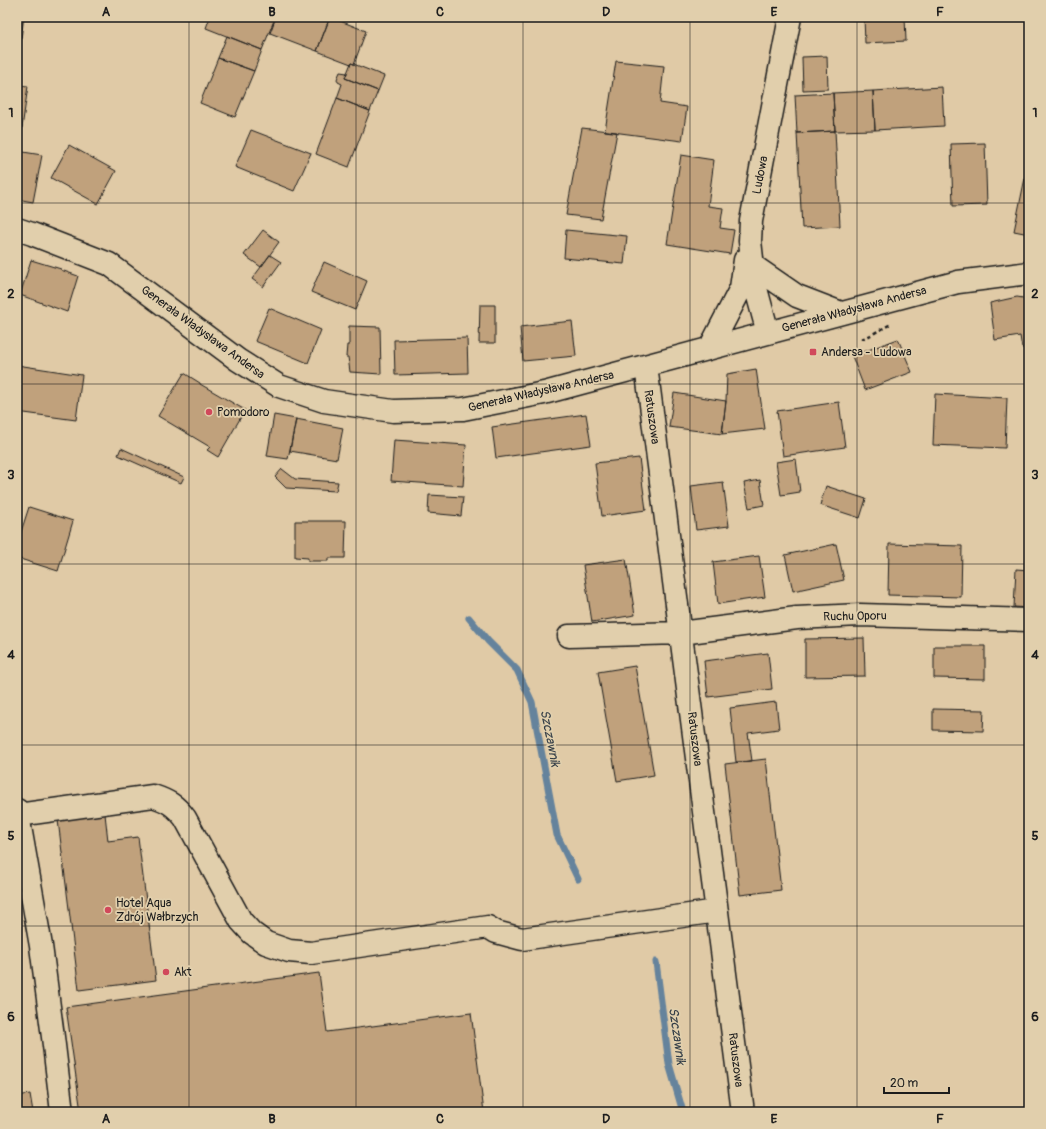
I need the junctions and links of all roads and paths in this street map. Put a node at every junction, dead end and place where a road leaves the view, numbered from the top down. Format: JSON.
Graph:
{"nodes":[{"id":1,"x":790,"y":17,"type":"edge"},
{"id":2,"x":17,"y":229,"type":"edge"},
{"id":3,"x":750,"y":241,"type":"junction"},
{"id":4,"x":752,"y":265,"type":"junction"},
{"id":5,"x":1029,"y":273,"type":"edge"},
{"id":6,"x":841,"y":313,"type":"junction"},
{"id":7,"x":893,"y":323,"type":"dead end"},
{"id":8,"x":768,"y":333,"type":"junction"},
{"id":9,"x":861,"y":339,"type":"dead end"},
{"id":10,"x":710,"y":348,"type":"junction"},
{"id":11,"x":646,"y":366,"type":"junction"},
{"id":12,"x":1029,"y":620,"type":"edge"},
{"id":13,"x":681,"y":633,"type":"junction"},
{"id":14,"x":568,"y":636,"type":"dead end"},
{"id":15,"x":18,"y":812,"type":"edge"},
{"id":16,"x":717,"y":911,"type":"junction"},
{"id":17,"x":62,"y":1112,"type":"edge"},
{"id":18,"x":743,"y":1112,"type":"edge"}],
"edges":[{"from":1,"to":3,"type":"street","name":"Ludowa"},
{"from":2,"to":11,"type":"street","name":"Generała Władysława Andersa"},
{"from":3,"to":4,"type":"street","name":"Ludowa"},
{"from":3,"to":10,"type":"street"},
{"from":4,"to":6,"type":"street"},
{"from":4,"to":8,"type":"street","name":"Ludowa"},
{"from":5,"to":6,"type":"street","name":"Generała Władysława Andersa"},
{"from":6,"to":8,"type":"street","name":"Generała Władysława Andersa"},
{"from":7,"to":9,"type":"path"},
{"from":8,"to":10,"type":"street","name":"Generała Władysława Andersa"},
{"from":10,"to":11,"type":"street","name":"Generała Władysława Andersa"},
{"from":11,"to":13,"type":"street","name":"Ratuszowa"},
{"from":12,"to":13,"type":"street","name":"Ruchu Oporu"},
{"from":13,"to":14,"type":"street","name":"Ruchu Oporu"},
{"from":13,"to":16,"type":"street","name":"Ratuszowa"},
{"from":15,"to":16,"type":"street"},
{"from":15,"to":17,"type":"street"},
{"from":16,"to":18,"type":"street","name":"Ratuszowa"}]}
